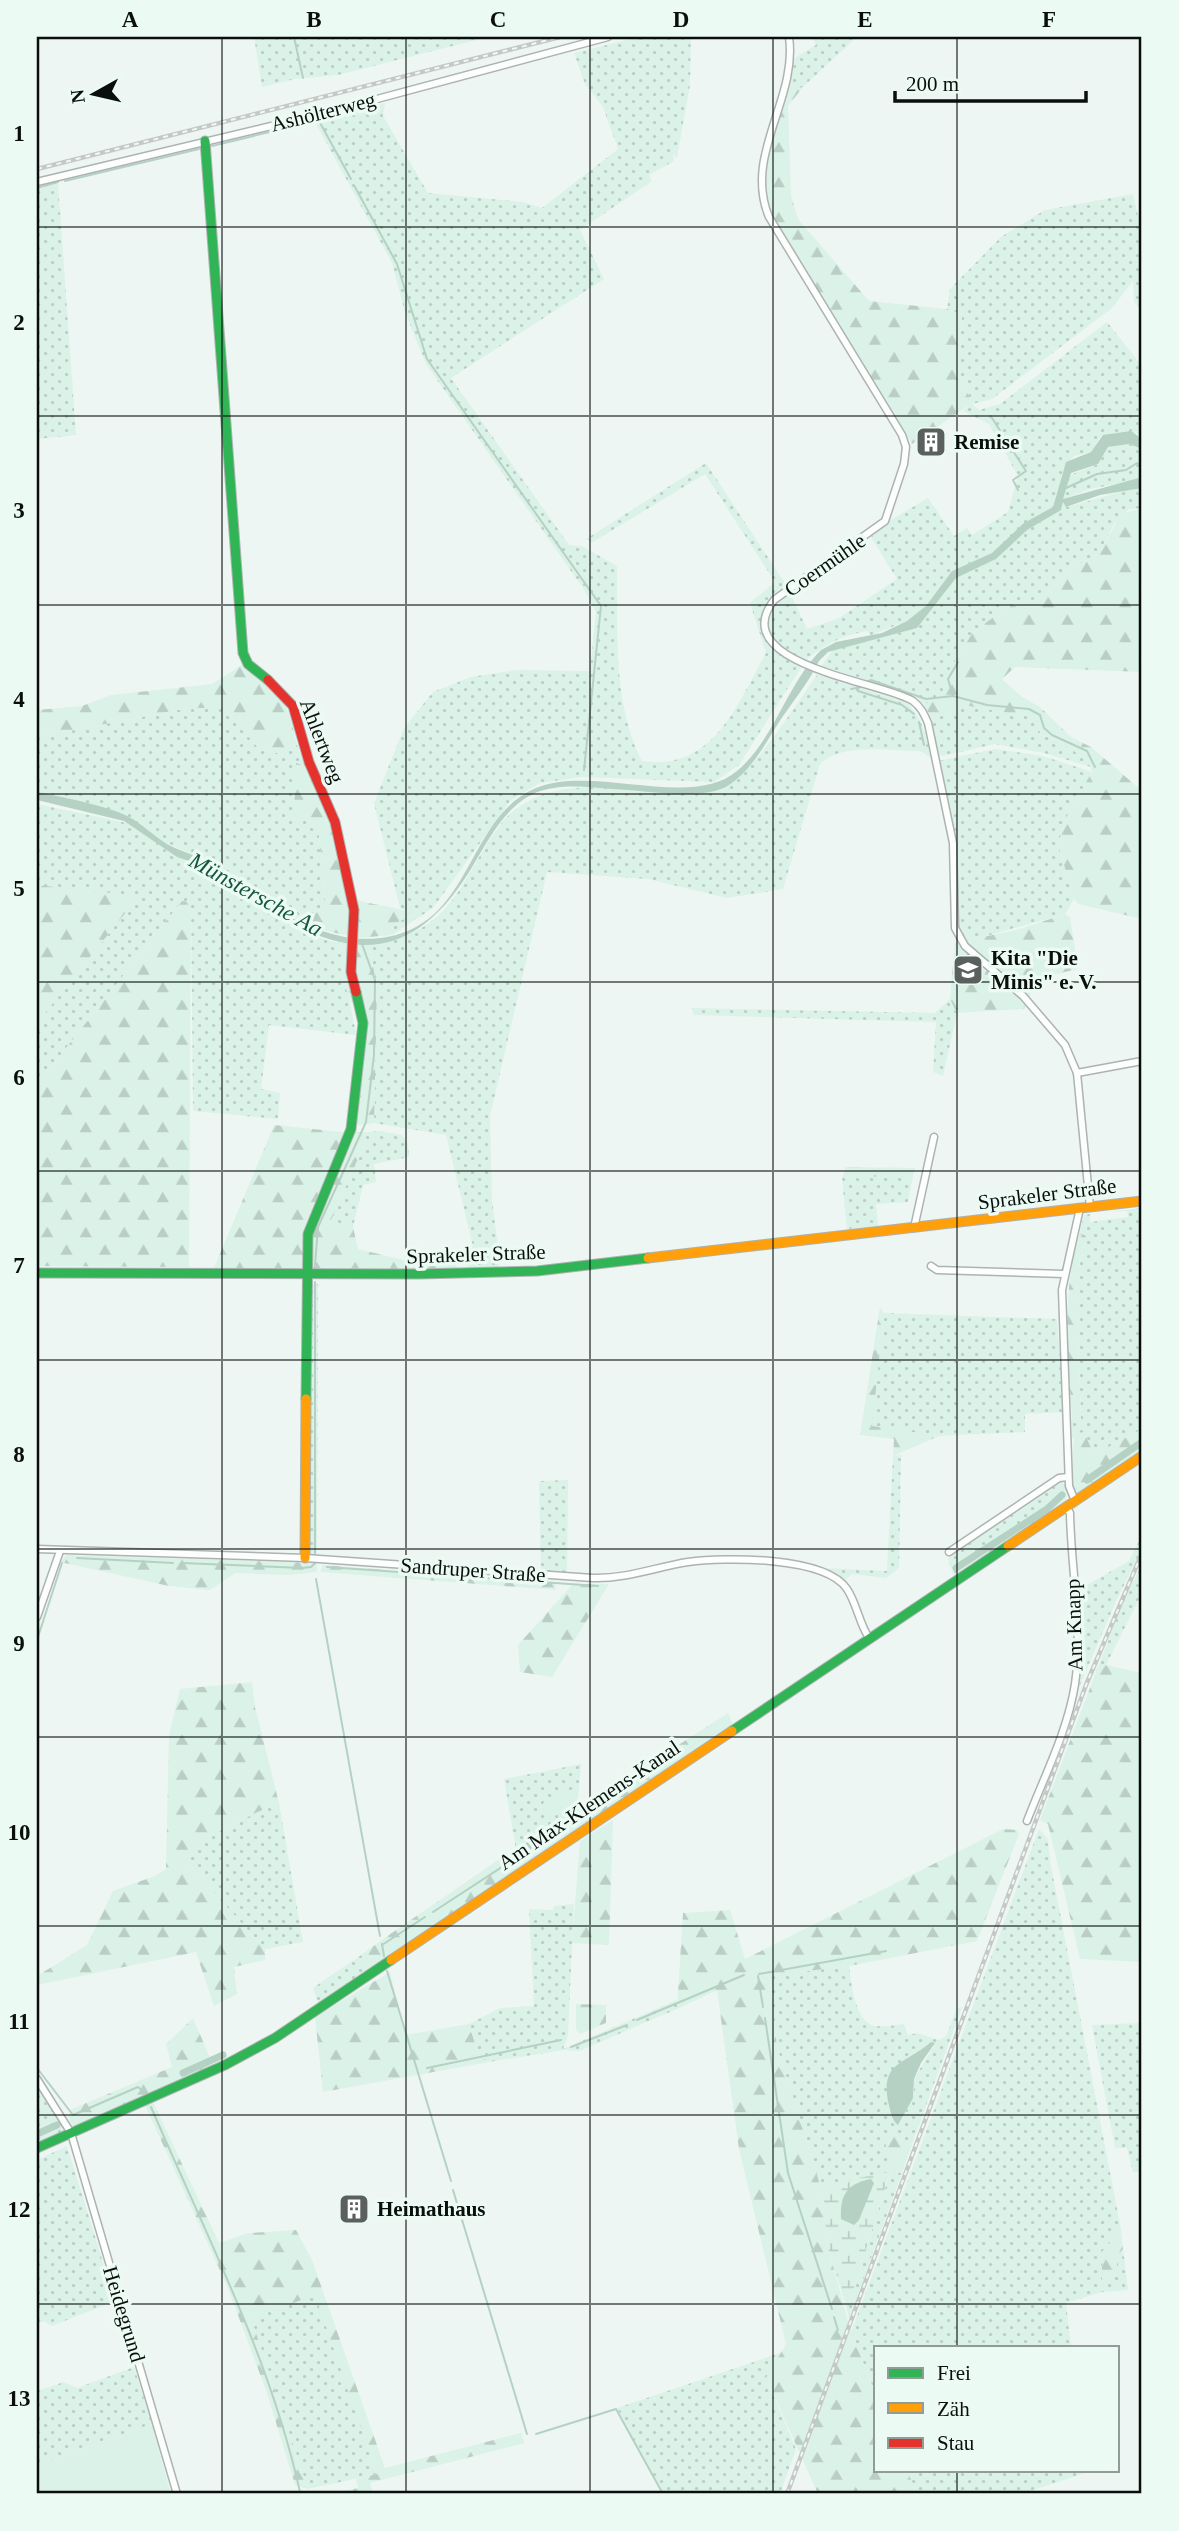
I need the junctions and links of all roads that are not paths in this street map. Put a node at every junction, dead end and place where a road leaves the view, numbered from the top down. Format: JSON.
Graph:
{"nodes":[{"id":1,"x":608,"y":37,"type":"edge"},
{"id":2,"x":789,"y":37,"type":"edge"},
{"id":3,"x":205,"y":141,"type":"junction"},
{"id":4,"x":37,"y":182,"type":"edge"},
{"id":5,"x":1142,"y":1061,"type":"edge"},
{"id":6,"x":1077,"y":1073,"type":"junction"},
{"id":7,"x":934,"y":1136,"type":"dead end"},
{"id":8,"x":1142,"y":1201,"type":"edge"},
{"id":9,"x":1085,"y":1208,"type":"junction"},
{"id":10,"x":914,"y":1228,"type":"junction"},
{"id":11,"x":932,"y":1266,"type":"dead end"},
{"id":12,"x":37,"y":1273,"type":"edge"},
{"id":13,"x":307,"y":1274,"type":"junction"},
{"id":14,"x":1064,"y":1274,"type":"junction"},
{"id":15,"x":1142,"y":1456,"type":"edge"},
{"id":16,"x":1068,"y":1477,"type":"junction"},
{"id":17,"x":1070,"y":1504,"type":"junction"},
{"id":18,"x":37,"y":1549,"type":"edge"},
{"id":19,"x":60,"y":1551,"type":"junction"},
{"id":20,"x":949,"y":1552,"type":"dead end"},
{"id":21,"x":311,"y":1559,"type":"junction"},
{"id":22,"x":37,"y":1617,"type":"edge"},
{"id":23,"x":869,"y":1638,"type":"junction"},
{"id":24,"x":1027,"y":1821,"type":"dead end"},
{"id":25,"x":37,"y":2079,"type":"edge"},
{"id":26,"x":71,"y":2133,"type":"junction"},
{"id":27,"x":37,"y":2148,"type":"edge"},
{"id":28,"x":177,"y":2494,"type":"edge"}],
"edges":[{"from":1,"to":3,"type":"street","name":"Ashölterweg"},
{"from":2,"to":6,"type":"street","name":"Coermühle"},
{"from":3,"to":4,"type":"street","name":"Ashölterweg"},
{"from":3,"to":13,"type":"main road","name":"Ahlertweg"},
{"from":5,"to":6,"type":"street"},
{"from":6,"to":9,"type":"street","name":"Coermühle"},
{"from":7,"to":10,"type":"street"},
{"from":8,"to":9,"type":"main road","name":"Sprakeler Straße"},
{"from":9,"to":10,"type":"main road","name":"Sprakeler Straße"},
{"from":9,"to":14,"type":"street","name":"Am Knapp"},
{"from":10,"to":13,"type":"main road","name":"Sprakeler Straße"},
{"from":11,"to":14,"type":"street"},
{"from":12,"to":13,"type":"main road","name":"Sprakeler Straße"},
{"from":13,"to":21,"type":"main road","name":"Ahlertweg"},
{"from":14,"to":16,"type":"street","name":"Am Knapp"},
{"from":15,"to":17,"type":"main road","name":"Am Max-Klemens-Kanal"},
{"from":16,"to":17,"type":"street","name":"Am Knapp"},
{"from":16,"to":20,"type":"street"},
{"from":17,"to":23,"type":"main road","name":"Am Max-Klemens-Kanal"},
{"from":17,"to":24,"type":"street","name":"Am Knapp"},
{"from":18,"to":19,"type":"street","name":"Sandruper Straße"},
{"from":19,"to":21,"type":"street","name":"Sandruper Straße"},
{"from":19,"to":22,"type":"street"},
{"from":21,"to":23,"type":"street","name":"Sandruper Straße"},
{"from":23,"to":26,"type":"main road","name":"Am Max-Klemens-Kanal"},
{"from":25,"to":26,"type":"street","name":"Heidegrund"},
{"from":26,"to":27,"type":"main road","name":"Am Max-Klemens-Kanal"},
{"from":26,"to":28,"type":"street","name":"Heidegrund"}]}
